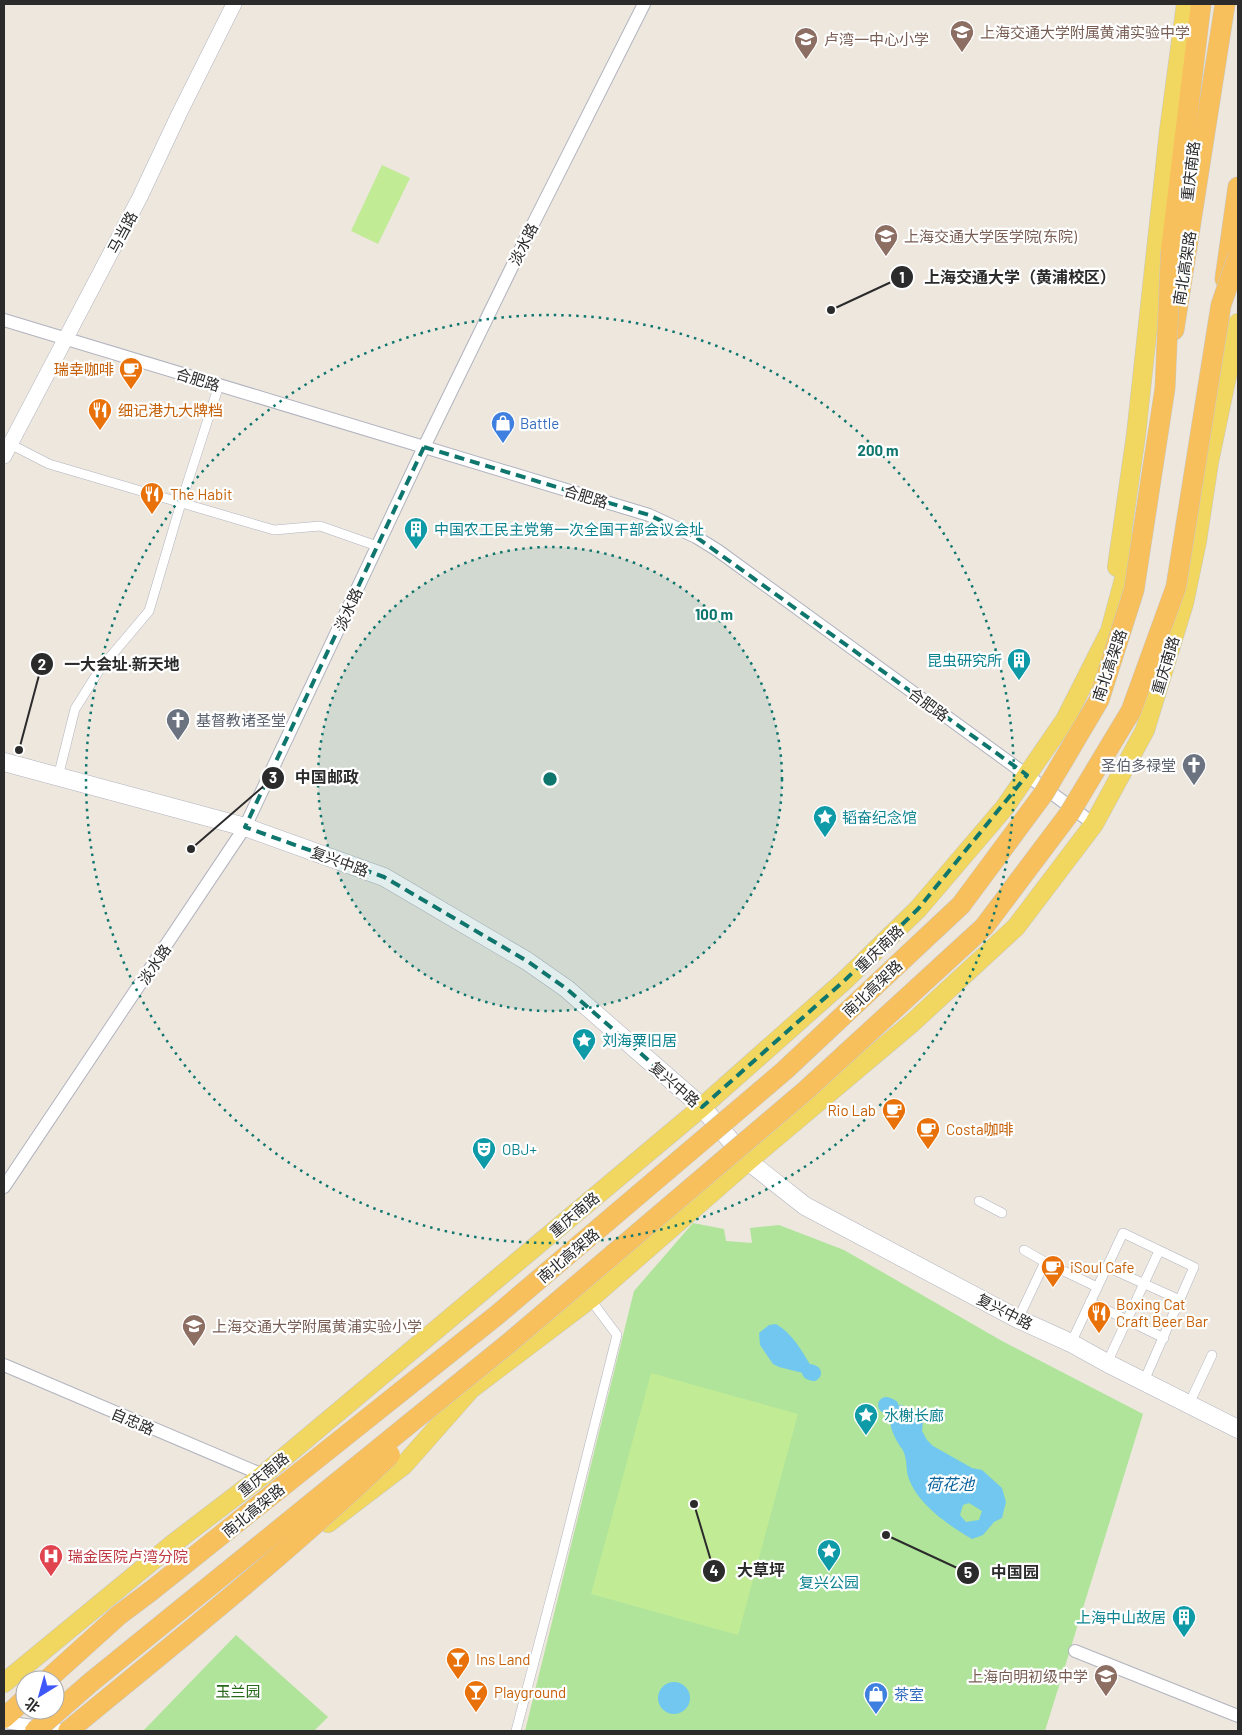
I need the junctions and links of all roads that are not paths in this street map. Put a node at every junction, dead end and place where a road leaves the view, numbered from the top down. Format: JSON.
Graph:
{"nodes":[{"id":1,"x":234,"y":4,"type":"edge"},
{"id":2,"x":644,"y":4,"type":"edge"},
{"id":3,"x":1186,"y":4,"type":"edge"},
{"id":4,"x":1201,"y":4,"type":"edge"},
{"id":5,"x":1211,"y":4,"type":"edge"},
{"id":6,"x":1224,"y":4,"type":"edge"},
{"id":7,"x":1238,"y":187,"type":"edge"},
{"id":8,"x":1238,"y":217,"type":"edge"},
{"id":9,"x":1238,"y":256,"type":"edge"},
{"id":10,"x":1221,"y":305,"type":"junction"},
{"id":11,"x":4,"y":320,"type":"edge"},
{"id":12,"x":1238,"y":323,"type":"edge"},
{"id":13,"x":66,"y":339,"type":"junction"},
{"id":14,"x":219,"y":385,"type":"junction"},
{"id":15,"x":1165,"y":388,"type":"junction"},
{"id":16,"x":424,"y":447,"type":"junction"},
{"id":17,"x":7,"y":450,"type":"edge"},
{"id":18,"x":1209,"y":462,"type":"junction"},
{"id":19,"x":181,"y":504,"type":"junction"},
{"id":20,"x":377,"y":546,"type":"junction"},
{"id":21,"x":1083,"y":686,"type":"junction"},
{"id":22,"x":4,"y":762,"type":"edge"},
{"id":23,"x":1027,"y":775,"type":"junction"},
{"id":24,"x":58,"y":777,"type":"junction"},
{"id":25,"x":1094,"y":824,"type":"junction"},
{"id":26,"x":245,"y":828,"type":"junction"},
{"id":27,"x":702,"y":1107,"type":"junction"},
{"id":28,"x":748,"y":1160,"type":"junction"},
{"id":29,"x":4,"y":1187,"type":"edge"},
{"id":30,"x":979,"y":1201,"type":"dead end"},
{"id":31,"x":1002,"y":1213,"type":"dead end"},
{"id":32,"x":1024,"y":1250,"type":"dead end"},
{"id":33,"x":1159,"y":1250,"type":"junction"},
{"id":34,"x":1045,"y":1262,"type":"junction"},
{"id":35,"x":1107,"y":1267,"type":"junction"},
{"id":36,"x":1144,"y":1284,"type":"junction"},
{"id":37,"x":1097,"y":1287,"type":"junction"},
{"id":38,"x":590,"y":1299,"type":"junction"},
{"id":39,"x":1180,"y":1300,"type":"junction"},
{"id":40,"x":1090,"y":1302,"type":"junction"},
{"id":41,"x":1018,"y":1319,"type":"junction"},
{"id":42,"x":1127,"y":1320,"type":"junction"},
{"id":43,"x":1164,"y":1338,"type":"junction"},
{"id":44,"x":1071,"y":1343,"type":"junction"},
{"id":45,"x":1212,"y":1355,"type":"dead end"},
{"id":46,"x":1107,"y":1363,"type":"junction"},
{"id":47,"x":4,"y":1365,"type":"edge"},
{"id":48,"x":1144,"y":1381,"type":"junction"},
{"id":49,"x":466,"y":1385,"type":"junction"},
{"id":50,"x":1189,"y":1404,"type":"junction"},
{"id":51,"x":1238,"y":1428,"type":"edge"},
{"id":52,"x":263,"y":1475,"type":"junction"},
{"id":53,"x":380,"y":1482,"type":"junction"},
{"id":54,"x":346,"y":1484,"type":"junction"},
{"id":55,"x":119,"y":1615,"type":"junction"},
{"id":56,"x":1074,"y":1652,"type":"dead end"},
{"id":57,"x":45,"y":1670,"type":"edge"},
{"id":58,"x":57,"y":1670,"type":"edge"},
{"id":59,"x":4,"y":1683,"type":"edge"},
{"id":60,"x":15,"y":1692,"type":"edge"},
{"id":61,"x":4,"y":1700,"type":"edge"},
{"id":62,"x":15,"y":1709,"type":"edge"},
{"id":63,"x":1238,"y":1716,"type":"edge"},
{"id":64,"x":4,"y":1720,"type":"edge"},
{"id":65,"x":57,"y":1731,"type":"edge"},
{"id":66,"x":516,"y":1731,"type":"edge"}],
"edges":[{"from":1,"to":13,"type":"street","name":"马当路"},
{"from":2,"to":16,"type":"street","name":"淡水路"},
{"from":3,"to":21,"type":"main road","name":"重庆南路"},
{"from":4,"to":15,"type":"highway","bridge":true},
{"from":5,"to":21,"type":"main road","name":"重庆南路"},
{"from":6,"to":15,"type":"highway","name":"南北高架路","bridge":true},
{"from":7,"to":10,"type":"highway","name":"南北高架路","bridge":true},
{"from":8,"to":18,"type":"main road","name":"重庆南路"},
{"from":9,"to":10,"type":"highway","bridge":true},
{"from":10,"to":49,"type":"highway","name":"南北高架路","bridge":true},
{"from":11,"to":13,"type":"street","name":"合肥路"},
{"from":12,"to":18,"type":"main road","name":"重庆南路"},
{"from":13,"to":14,"type":"street","name":"合肥路"},
{"from":13,"to":17,"type":"street","name":"马当路"},
{"from":14,"to":16,"type":"street","name":"合肥路"},
{"from":14,"to":19,"type":"street"},
{"from":15,"to":55,"type":"highway","name":"南北高架路","bridge":true},
{"from":16,"to":20,"type":"street","name":"淡水路"},
{"from":16,"to":23,"type":"street","name":"合肥路"},
{"from":17,"to":19,"type":"street"},
{"from":18,"to":25,"type":"main road","name":"重庆南路"},
{"from":19,"to":20,"type":"street"},
{"from":19,"to":24,"type":"street"},
{"from":20,"to":26,"type":"street","name":"淡水路"},
{"from":21,"to":23,"type":"main road","name":"重庆南路"},
{"from":22,"to":24,"type":"main road","name":"复兴中路"},
{"from":23,"to":25,"type":"street","name":"合肥路"},
{"from":23,"to":27,"type":"main road","name":"重庆南路"},
{"from":24,"to":26,"type":"main road","name":"复兴中路"},
{"from":25,"to":28,"type":"main road","name":"重庆南路"},
{"from":26,"to":27,"type":"main road","name":"复兴中路"},
{"from":26,"to":29,"type":"street","name":"淡水路"},
{"from":27,"to":28,"type":"main road","name":"复兴中路"},
{"from":27,"to":52,"type":"main road","name":"重庆南路"},
{"from":28,"to":38,"type":"main road","name":"重庆南路"},
{"from":28,"to":41,"type":"main road","name":"复兴中路"},
{"from":30,"to":31,"type":"street"},
{"from":32,"to":34,"type":"street"},
{"from":33,"to":35,"type":"street"},
{"from":33,"to":36,"type":"street"},
{"from":33,"to":39,"type":"street"},
{"from":34,"to":37,"type":"street"},
{"from":34,"to":41,"type":"street"},
{"from":35,"to":36,"type":"street"},
{"from":35,"to":37,"type":"street"},
{"from":36,"to":39,"type":"street"},
{"from":36,"to":42,"type":"street"},
{"from":37,"to":40,"type":"street"},
{"from":38,"to":49,"type":"main road","name":"重庆南路"},
{"from":38,"to":66,"type":"street"},
{"from":39,"to":43,"type":"street"},
{"from":40,"to":42,"type":"street"},
{"from":40,"to":44,"type":"street"},
{"from":41,"to":44,"type":"main road","name":"复兴中路"},
{"from":42,"to":43,"type":"street"},
{"from":42,"to":46,"type":"street"},
{"from":43,"to":48,"type":"street"},
{"from":44,"to":46,"type":"main road","name":"复兴中路"},
{"from":45,"to":50,"type":"street"},
{"from":46,"to":48,"type":"main road","name":"复兴中路"},
{"from":47,"to":52,"type":"street","name":"自忠路"},
{"from":48,"to":50,"type":"main road","name":"复兴中路"},
{"from":49,"to":53,"type":"main road","name":"重庆南路"},
{"from":49,"to":54,"type":"main road","name":"重庆南路"},
{"from":49,"to":65,"type":"highway","bridge":true},
{"from":49,"to":65,"type":"highway","name":"南北高架路","bridge":true},
{"from":50,"to":51,"type":"main road","name":"复兴中路"},
{"from":52,"to":59,"type":"main road","name":"重庆南路"},
{"from":53,"to":54,"type":"main road"},
{"from":53,"to":65,"type":"main road","name":"重庆南路"},
{"from":54,"to":65,"type":"main road","name":"重庆南路"},
{"from":55,"to":57,"type":"highway"},
{"from":55,"to":58,"type":"highway","name":"南北高架路"},
{"from":56,"to":63,"type":"street"},
{"from":60,"to":61,"type":"highway"},
{"from":62,"to":64,"type":"highway"},
{"from":64,"to":65,"type":"street"}]}
